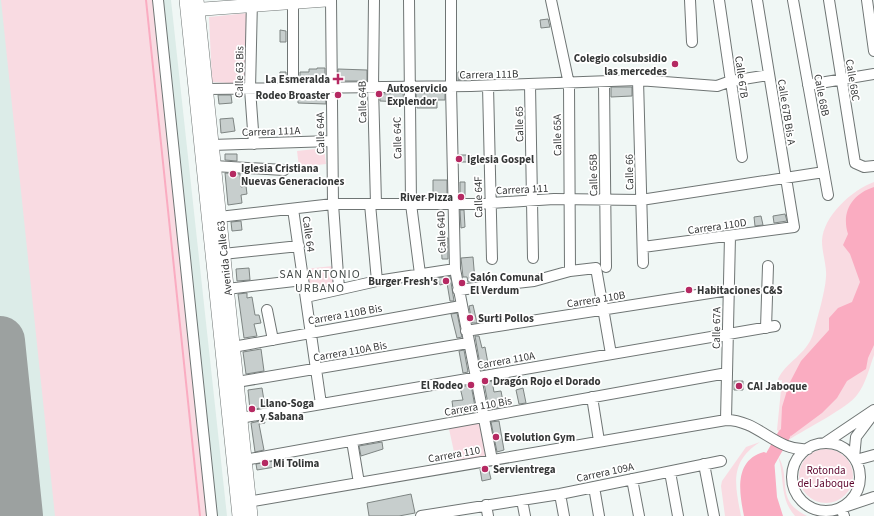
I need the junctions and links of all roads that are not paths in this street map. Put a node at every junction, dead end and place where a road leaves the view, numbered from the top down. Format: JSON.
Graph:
{"nodes":[{"id":1,"x":158,"y":0,"type":"edge"},
{"id":2,"x":326,"y":0,"type":"edge"},
{"id":3,"x":331,"y":0,"type":"edge"},
{"id":4,"x":374,"y":0,"type":"edge"},
{"id":5,"x":409,"y":0,"type":"edge"},
{"id":6,"x":451,"y":0,"type":"edge"},
{"id":7,"x":551,"y":0,"type":"edge"},
{"id":8,"x":690,"y":0,"type":"edge"},
{"id":9,"x":719,"y":0,"type":"edge"},
{"id":10,"x":757,"y":0,"type":"edge"},
{"id":11,"x":793,"y":0,"type":"edge"},
{"id":12,"x":829,"y":0,"type":"edge"},
{"id":13,"x":867,"y":0,"type":"edge"},
{"id":14,"x":294,"y":1,"type":"edge"},
{"id":15,"x":252,"y":3,"type":"edge"},
{"id":16,"x":192,"y":5,"type":"edge"},
{"id":17,"x":692,"y":42,"type":"dead end"},
{"id":18,"x":874,"y":51,"type":"edge"},
{"id":19,"x":874,"y":74,"type":"edge"},
{"id":20,"x":769,"y":75,"type":"junction"},
{"id":21,"x":638,"y":80,"type":"junction"},
{"id":22,"x":841,"y":80,"type":"junction"},
{"id":23,"x":731,"y":81,"type":"junction"},
{"id":24,"x":604,"y":82,"type":"junction"},
{"id":25,"x":569,"y":84,"type":"junction"},
{"id":26,"x":530,"y":85,"type":"junction"},
{"id":27,"x":808,"y":85,"type":"junction"},
{"id":28,"x":451,"y":86,"type":"junction"},
{"id":29,"x":488,"y":86,"type":"junction"},
{"id":30,"x":373,"y":87,"type":"junction"},
{"id":31,"x":408,"y":87,"type":"junction"},
{"id":32,"x":293,"y":88,"type":"junction"},
{"id":33,"x":331,"y":88,"type":"junction"},
{"id":34,"x":206,"y":89,"type":"junction"},
{"id":35,"x":250,"y":89,"type":"junction"},
{"id":36,"x":332,"y":141,"type":"junction"},
{"id":37,"x":254,"y":144,"type":"junction"},
{"id":38,"x":212,"y":145,"type":"junction"},
{"id":39,"x":742,"y":157,"type":"dead end"},
{"id":40,"x":214,"y":166,"type":"junction"},
{"id":41,"x":874,"y":166,"type":"edge"},
{"id":42,"x":284,"y":170,"type":"dead end"},
{"id":43,"x":824,"y":172,"type":"junction"},
{"id":44,"x":786,"y":179,"type":"junction"},
{"id":45,"x":828,"y":195,"type":"dead end"},
{"id":46,"x":570,"y":200,"type":"junction"},
{"id":47,"x":606,"y":200,"type":"junction"},
{"id":48,"x":641,"y":200,"type":"junction"},
{"id":49,"x":532,"y":201,"type":"junction"},
{"id":50,"x":490,"y":203,"type":"junction"},
{"id":51,"x":333,"y":204,"type":"junction"},
{"id":52,"x":373,"y":204,"type":"junction"},
{"id":53,"x":411,"y":204,"type":"junction"},
{"id":54,"x":452,"y":204,"type":"junction"},
{"id":55,"x":293,"y":209,"type":"junction"},
{"id":56,"x":219,"y":217,"type":"junction"},
{"id":57,"x":794,"y":227,"type":"joint"},
{"id":58,"x":730,"y":236,"type":"junction"},
{"id":59,"x":299,"y":246,"type":"junction"},
{"id":60,"x":643,"y":248,"type":"junction"},
{"id":61,"x":223,"y":254,"type":"junction"},
{"id":62,"x":533,"y":258,"type":"dead end"},
{"id":63,"x":492,"y":259,"type":"dead end"},
{"id":64,"x":643,"y":263,"type":"dead end"},
{"id":65,"x":768,"y":266,"type":"dead end"},
{"id":66,"x":601,"y":267,"type":"junction"},
{"id":67,"x":455,"y":269,"type":"junction"},
{"id":68,"x":570,"y":271,"type":"junction"},
{"id":69,"x":420,"y":274,"type":"junction"},
{"id":70,"x":303,"y":280,"type":"junction"},
{"id":71,"x":377,"y":281,"type":"junction"},
{"id":72,"x":227,"y":289,"type":"junction"},
{"id":73,"x":339,"y":289,"type":"junction"},
{"id":74,"x":458,"y":290,"type":"junction"},
{"id":75,"x":729,"y":290,"type":"junction"},
{"id":76,"x":306,"y":297,"type":"junction"},
{"id":77,"x":461,"y":306,"type":"junction"},
{"id":78,"x":267,"y":310,"type":"dead end"},
{"id":79,"x":603,"y":310,"type":"junction"},
{"id":80,"x":466,"y":331,"type":"junction"},
{"id":81,"x":310,"y":332,"type":"junction"},
{"id":82,"x":728,"y":334,"type":"junction"},
{"id":83,"x":273,"y":340,"type":"junction"},
{"id":84,"x":468,"y":342,"type":"junction"},
{"id":85,"x":233,"y":347,"type":"junction"},
{"id":86,"x":611,"y":354,"type":"junction"},
{"id":87,"x":316,"y":369,"type":"junction"},
{"id":88,"x":727,"y":373,"type":"junction"},
{"id":89,"x":475,"y":378,"type":"junction"},
{"id":90,"x":236,"y":382,"type":"junction"},
{"id":91,"x":592,"y":397,"type":"junction"},
{"id":92,"x":320,"y":404,"type":"junction"},
{"id":93,"x":874,"y":412,"type":"edge"},
{"id":94,"x":483,"y":417,"type":"junction"},
{"id":95,"x":240,"y":418,"type":"junction"},
{"id":96,"x":726,"y":420,"type":"junction"},
{"id":97,"x":352,"y":441,"type":"junction"},
{"id":98,"x":599,"y":441,"type":"junction"},
{"id":99,"x":825,"y":443,"type":"junction"},
{"id":100,"x":785,"y":447,"type":"junction"},
{"id":101,"x":808,"y":449,"type":"junction"},
{"id":102,"x":874,"y":455,"type":"edge"},
{"id":103,"x":855,"y":459,"type":"junction"},
{"id":104,"x":492,"y":460,"type":"junction"},
{"id":105,"x":721,"y":460,"type":"dead end"},
{"id":106,"x":239,"y":461,"type":"junction"},
{"id":107,"x":795,"y":463,"type":"junction"},
{"id":108,"x":704,"y":464,"type":"junction"},
{"id":109,"x":670,"y":472,"type":"junction"},
{"id":110,"x":632,"y":479,"type":"junction"},
{"id":111,"x":359,"y":483,"type":"junction"},
{"id":112,"x":594,"y":487,"type":"junction"},
{"id":113,"x":560,"y":494,"type":"junction"},
{"id":114,"x":874,"y":497,"type":"edge"},
{"id":115,"x":522,"y":500,"type":"junction"},
{"id":116,"x":486,"y":505,"type":"junction"},
{"id":117,"x":242,"y":507,"type":"edge"},
{"id":118,"x":843,"y":512,"type":"edge"},
{"id":119,"x":451,"y":514,"type":"edge"},
{"id":120,"x":212,"y":516,"type":"edge"},
{"id":121,"x":251,"y":516,"type":"edge"},
{"id":122,"x":421,"y":516,"type":"edge"},
{"id":123,"x":488,"y":516,"type":"edge"},
{"id":124,"x":525,"y":516,"type":"edge"},
{"id":125,"x":564,"y":516,"type":"edge"},
{"id":126,"x":599,"y":516,"type":"edge"},
{"id":127,"x":639,"y":516,"type":"edge"},
{"id":128,"x":678,"y":516,"type":"edge"},
{"id":129,"x":714,"y":516,"type":"edge"}],
"edges":[{"from":1,"to":120,"type":"street"},
{"from":2,"to":14,"type":"main road"},
{"from":3,"to":33,"type":"street","name":"Calle 64A"},
{"from":4,"to":30,"type":"street","name":"Calle 64B"},
{"from":5,"to":31,"type":"street","name":"Calle 64C"},
{"from":6,"to":28,"type":"street","name":"Calle 64D"},
{"from":7,"to":25,"type":"street","name":"Calle 65A"},
{"from":8,"to":17,"type":"street"},
{"from":9,"to":23,"type":"street","name":"Calle 67B"},
{"from":10,"to":20,"type":"street","name":"Calle 67B Bis A"},
{"from":11,"to":27,"type":"street","name":"Calle 68B"},
{"from":12,"to":22,"type":"street","name":"Calle 68C"},
{"from":13,"to":18,"type":"street"},
{"from":14,"to":15,"type":"main road"},
{"from":14,"to":32,"type":"street"},
{"from":15,"to":16,"type":"main road"},
{"from":15,"to":35,"type":"street","name":"Calle 63 Bis"},
{"from":16,"to":34,"type":"main road","name":"Avenida Calle 63"},
{"from":16,"to":106,"type":"main road","name":"Avenida Calle 63"},
{"from":19,"to":22,"type":"street"},
{"from":20,"to":23,"type":"street","name":"Carrera 111B"},
{"from":20,"to":44,"type":"street","name":"Calle 67B Bis A"},
{"from":21,"to":23,"type":"street","name":"Carrera 111B"},
{"from":21,"to":24,"type":"street","name":"Carrera 111B"},
{"from":21,"to":48,"type":"street","name":"Calle 66"},
{"from":22,"to":27,"type":"street"},
{"from":22,"to":41,"type":"street","name":"Calle 68C"},
{"from":23,"to":39,"type":"street","name":"Calle 67B"},
{"from":24,"to":25,"type":"street","name":"Carrera 111B"},
{"from":24,"to":47,"type":"street","name":"Calle 65B"},
{"from":25,"to":26,"type":"street","name":"Carrera 111B"},
{"from":25,"to":46,"type":"street","name":"Calle 65A"},
{"from":26,"to":29,"type":"street","name":"Carrera 111B"},
{"from":26,"to":49,"type":"street","name":"Calle 65"},
{"from":27,"to":43,"type":"street","name":"Calle 68B"},
{"from":28,"to":29,"type":"street","name":"Carrera 111B"},
{"from":28,"to":31,"type":"street","name":"Carrera 111B"},
{"from":28,"to":54,"type":"street","name":"Calle 64D"},
{"from":29,"to":50,"type":"street","name":"Calle 64F"},
{"from":30,"to":31,"type":"street","name":"Carrera 111B"},
{"from":30,"to":33,"type":"street","name":"Carrera 111B"},
{"from":30,"to":52,"type":"street","name":"Calle 64B"},
{"from":31,"to":53,"type":"street","name":"Calle 64C"},
{"from":32,"to":33,"type":"street","name":"Carrera 111B"},
{"from":32,"to":35,"type":"street","name":"Carrera 111B"},
{"from":33,"to":36,"type":"street","name":"Calle 64A"},
{"from":34,"to":35,"type":"street","name":"Carrera 111B"},
{"from":34,"to":38,"type":"main road","name":"Avenida Calle 63"},
{"from":35,"to":37,"type":"street","name":"Calle 63 Bis"},
{"from":36,"to":37,"type":"street","name":"Carrera 111A"},
{"from":36,"to":51,"type":"street","name":"Calle 64A"},
{"from":37,"to":38,"type":"street","name":"Carrera 111A"},
{"from":38,"to":40,"type":"main road","name":"Avenida Calle 63"},
{"from":40,"to":42,"type":"street"},
{"from":40,"to":56,"type":"main road","name":"Avenida Calle 63"},
{"from":43,"to":44,"type":"street","name":"Carrera 111"},
{"from":43,"to":45,"type":"street","name":"Calle 68B"},
{"from":44,"to":48,"type":"street","name":"Carrera 111"},
{"from":44,"to":57,"type":"street","name":"Calle 67B Bis A"},
{"from":46,"to":47,"type":"street","name":"Carrera 111"},
{"from":46,"to":49,"type":"street","name":"Carrera 111"},
{"from":46,"to":68,"type":"street","name":"Calle 65A"},
{"from":47,"to":48,"type":"street","name":"Carrera 111"},
{"from":47,"to":66,"type":"street","name":"Calle 65B"},
{"from":48,"to":60,"type":"street","name":"Calle 66"},
{"from":49,"to":50,"type":"street","name":"Carrera 111"},
{"from":49,"to":62,"type":"street","name":"Calle 65"},
{"from":50,"to":54,"type":"street","name":"Carrera 111"},
{"from":50,"to":63,"type":"street","name":"Calle 64F"},
{"from":51,"to":52,"type":"street","name":"Carrera 111"},
{"from":51,"to":55,"type":"street","name":"Carrera 111"},
{"from":51,"to":73,"type":"street","name":"Calle 64A"},
{"from":52,"to":53,"type":"street","name":"Carrera 111"},
{"from":52,"to":71,"type":"street","name":"Calle 64B"},
{"from":53,"to":54,"type":"street","name":"Carrera 111"},
{"from":53,"to":69,"type":"street","name":"Calle 64C"},
{"from":54,"to":67,"type":"street","name":"Calle 64D"},
{"from":55,"to":56,"type":"street","name":"Carrera 111"},
{"from":55,"to":59,"type":"street","name":"Calle 64"},
{"from":56,"to":61,"type":"main road","name":"Avenida Calle 63"},
{"from":57,"to":58,"type":"street","name":"Carrera 110D"},
{"from":58,"to":60,"type":"street","name":"Carrera 110D"},
{"from":58,"to":75,"type":"street","name":"Calle 67A"},
{"from":59,"to":61,"type":"street"},
{"from":59,"to":70,"type":"street","name":"Calle 64"},
{"from":60,"to":64,"type":"street","name":"Calle 66"},
{"from":61,"to":72,"type":"main road","name":"Avenida Calle 63"},
{"from":65,"to":82,"type":"street","name":"Carrera 110A"},
{"from":66,"to":68,"type":"street"},
{"from":66,"to":79,"type":"street","name":"Calle 65B"},
{"from":67,"to":69,"type":"street"},
{"from":67,"to":74,"type":"street","name":"Calle 64D"},
{"from":68,"to":74,"type":"street"},
{"from":69,"to":71,"type":"street"},
{"from":70,"to":72,"type":"street"},
{"from":70,"to":76,"type":"street","name":"Calle 64"},
{"from":71,"to":73,"type":"street"},
{"from":72,"to":85,"type":"main road","name":"Avenida Calle 63"},
{"from":73,"to":76,"type":"street"},
{"from":74,"to":77,"type":"street","name":"Calle 64D"},
{"from":75,"to":79,"type":"street","name":"Carrera 110B"},
{"from":75,"to":82,"type":"street","name":"Calle 67A"},
{"from":76,"to":81,"type":"street","name":"Calle 64"},
{"from":77,"to":80,"type":"street","name":"Calle 64D"},
{"from":77,"to":81,"type":"street","name":"Carrera 110B Bis"},
{"from":78,"to":83,"type":"street"},
{"from":79,"to":80,"type":"street","name":"Carrera 110B"},
{"from":79,"to":86,"type":"street","name":"Calle 65B"},
{"from":80,"to":84,"type":"street","name":"Calle 64D"},
{"from":81,"to":83,"type":"street","name":"Carrera 110B Bis"},
{"from":81,"to":87,"type":"street","name":"Calle 64"},
{"from":82,"to":86,"type":"street","name":"Carrera 110A"},
{"from":82,"to":88,"type":"street","name":"Calle 67A"},
{"from":83,"to":85,"type":"street","name":"Carrera 110B Bis"},
{"from":84,"to":87,"type":"street","name":"Carrera 110A Bis"},
{"from":84,"to":89,"type":"street","name":"Calle 64D"},
{"from":85,"to":90,"type":"main road","name":"Avenida Calle 63"},
{"from":86,"to":89,"type":"street","name":"Carrera 110A"},
{"from":87,"to":90,"type":"street","name":"Carrera 110A Bis"},
{"from":87,"to":92,"type":"street","name":"Calle 64"},
{"from":88,"to":91,"type":"street","name":"Carrera 110 Bis"},
{"from":88,"to":96,"type":"street","name":"Calle 67A"},
{"from":89,"to":92,"type":"street","name":"Carrera 110A"},
{"from":89,"to":94,"type":"street","name":"Calle 64D"},
{"from":90,"to":95,"type":"main road","name":"Avenida Calle 63"},
{"from":91,"to":94,"type":"street","name":"Carrera 110 Bis"},
{"from":91,"to":98,"type":"street"},
{"from":92,"to":95,"type":"street","name":"Carrera 110A"},
{"from":93,"to":99,"type":"street"},
{"from":93,"to":103,"type":"street"},
{"from":94,"to":97,"type":"street","name":"Carrera 110 Bis"},
{"from":94,"to":104,"type":"street","name":"Calle 64D"},
{"from":95,"to":106,"type":"main road","name":"Avenida Calle 63"},
{"from":96,"to":98,"type":"street","name":"Carrera 110"},
{"from":96,"to":100,"type":"street","name":"Carrera 110"},
{"from":97,"to":106,"type":"street","name":"Carrera 110 Bis"},
{"from":97,"to":111,"type":"street"},
{"from":98,"to":104,"type":"street","name":"Carrera 110"},
{"from":99,"to":101,"type":"street"},
{"from":99,"to":103,"type":"street"},
{"from":100,"to":101,"type":"street","name":"Carrera 110"},
{"from":100,"to":107,"type":"street","name":"Carrera 110"},
{"from":101,"to":107,"type":"street"},
{"from":102,"to":103,"type":"street"},
{"from":103,"to":118,"type":"street"},
{"from":104,"to":111,"type":"street","name":"Carrera 110"},
{"from":105,"to":108,"type":"street","name":"Carrera 109A"},
{"from":106,"to":117,"type":"main road","name":"Avenida Calle 63"},
{"from":107,"to":118,"type":"street"},
{"from":108,"to":109,"type":"street","name":"Carrera 109A"},
{"from":108,"to":129,"type":"street"},
{"from":109,"to":110,"type":"street","name":"Carrera 109A"},
{"from":109,"to":128,"type":"street"},
{"from":110,"to":112,"type":"street","name":"Carrera 109A"},
{"from":110,"to":127,"type":"street"},
{"from":111,"to":117,"type":"street","name":"Carrera 110"},
{"from":112,"to":113,"type":"street","name":"Carrera 109A"},
{"from":112,"to":126,"type":"street"},
{"from":113,"to":115,"type":"street","name":"Carrera 109A"},
{"from":113,"to":125,"type":"street"},
{"from":114,"to":118,"type":"street"},
{"from":115,"to":116,"type":"street","name":"Carrera 109A"},
{"from":115,"to":124,"type":"street"},
{"from":116,"to":119,"type":"street","name":"Carrera 109A"},
{"from":116,"to":123,"type":"street"},
{"from":117,"to":121,"type":"main road","name":"Avenida Calle 63"},
{"from":119,"to":122,"type":"street","name":"Carrera 109A"}]}
